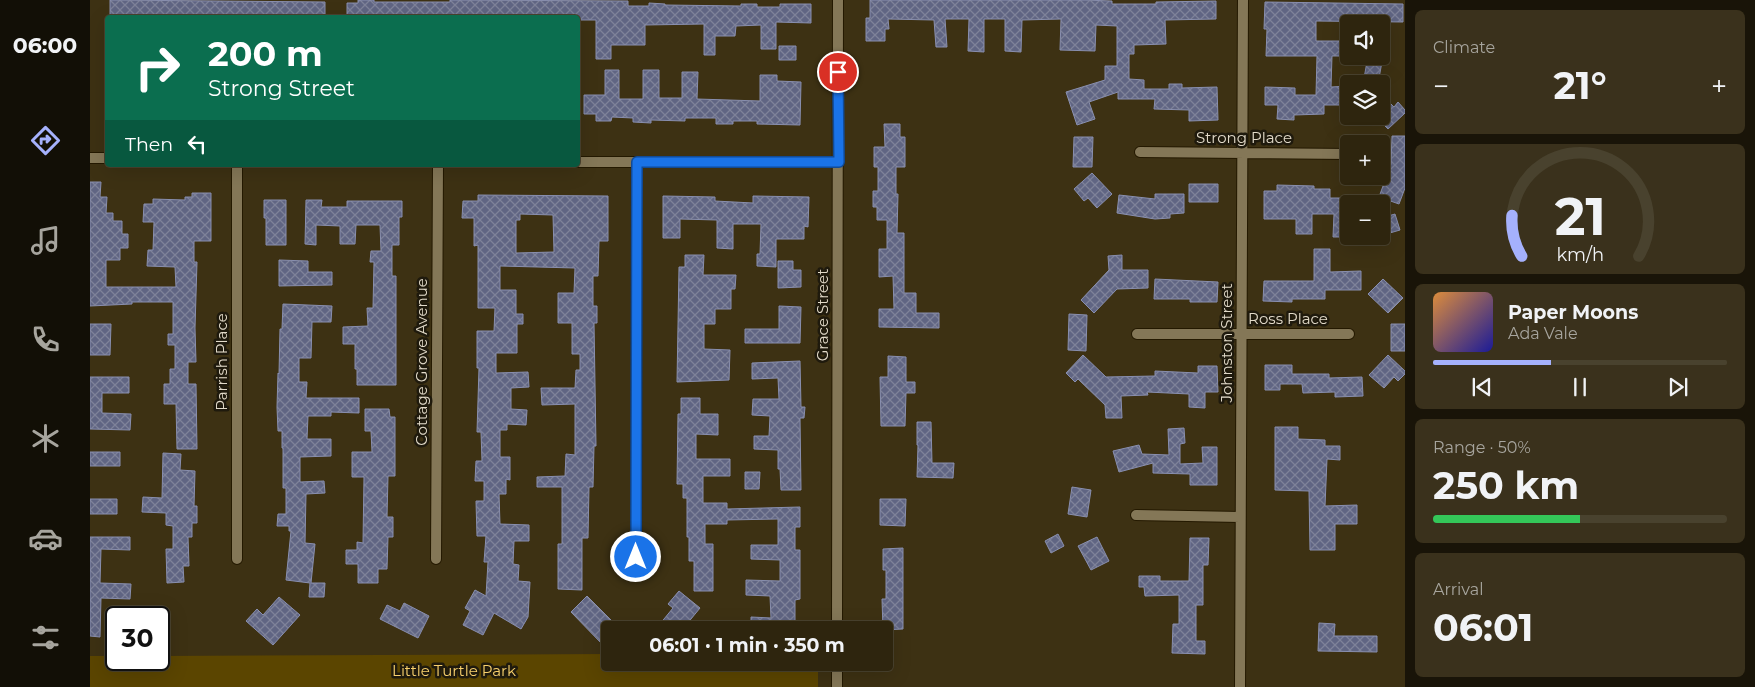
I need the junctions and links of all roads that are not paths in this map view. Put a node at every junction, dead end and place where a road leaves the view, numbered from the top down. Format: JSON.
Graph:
{"nodes":[{"id":1,"x":838,"y":0,"type":"edge"},
{"id":2,"x":1243,"y":0,"type":"edge"},
{"id":3,"x":1140,"y":152,"type":"dead end"},
{"id":4,"x":1243,"y":153,"type":"junction"},
{"id":5,"x":1340,"y":154,"type":"edge"},
{"id":6,"x":90,"y":158,"type":"edge"},
{"id":7,"x":105,"y":158,"type":"edge"},
{"id":8,"x":580,"y":162,"type":"edge"},
{"id":9,"x":637,"y":162,"type":"junction"},
{"id":10,"x":839,"y":162,"type":"junction"},
{"id":11,"x":237,"y":167,"type":"edge"},
{"id":12,"x":438,"y":167,"type":"edge"},
{"id":13,"x":1137,"y":334,"type":"dead end"},
{"id":14,"x":1242,"y":334,"type":"junction"},
{"id":15,"x":1349,"y":334,"type":"dead end"},
{"id":16,"x":1136,"y":515,"type":"dead end"},
{"id":17,"x":1240,"y":517,"type":"junction"},
{"id":18,"x":636,"y":557,"type":"dead end"},
{"id":19,"x":436,"y":559,"type":"dead end"},
{"id":20,"x":238,"y":560,"type":"dead end"},
{"id":21,"x":837,"y":621,"type":"edge"},
{"id":22,"x":837,"y":671,"type":"edge"},
{"id":23,"x":837,"y":687,"type":"edge"},
{"id":24,"x":1240,"y":687,"type":"edge"}],
"edges":[{"from":1,"to":10,"type":"street","name":"Grace Street"},
{"from":2,"to":4,"type":"street","name":"Johnston Street"},
{"from":3,"to":4,"type":"street","name":"Strong Place"},
{"from":4,"to":5,"type":"street","name":"Strong Place"},
{"from":4,"to":14,"type":"street","name":"Johnston Street"},
{"from":6,"to":7,"type":"street"},
{"from":8,"to":9,"type":"street"},
{"from":9,"to":10,"type":"street"},
{"from":9,"to":18,"type":"street"},
{"from":10,"to":21,"type":"street","name":"Grace Street"},
{"from":11,"to":20,"type":"street","name":"Parrish Place"},
{"from":12,"to":19,"type":"street","name":"Cottage Grove Avenue"},
{"from":13,"to":14,"type":"street","name":"Ross Place"},
{"from":14,"to":15,"type":"street","name":"Ross Place"},
{"from":14,"to":17,"type":"street","name":"Johnston Street"},
{"from":16,"to":17,"type":"street"},
{"from":17,"to":24,"type":"street","name":"Johnston Street"},
{"from":22,"to":23,"type":"street"}]}
